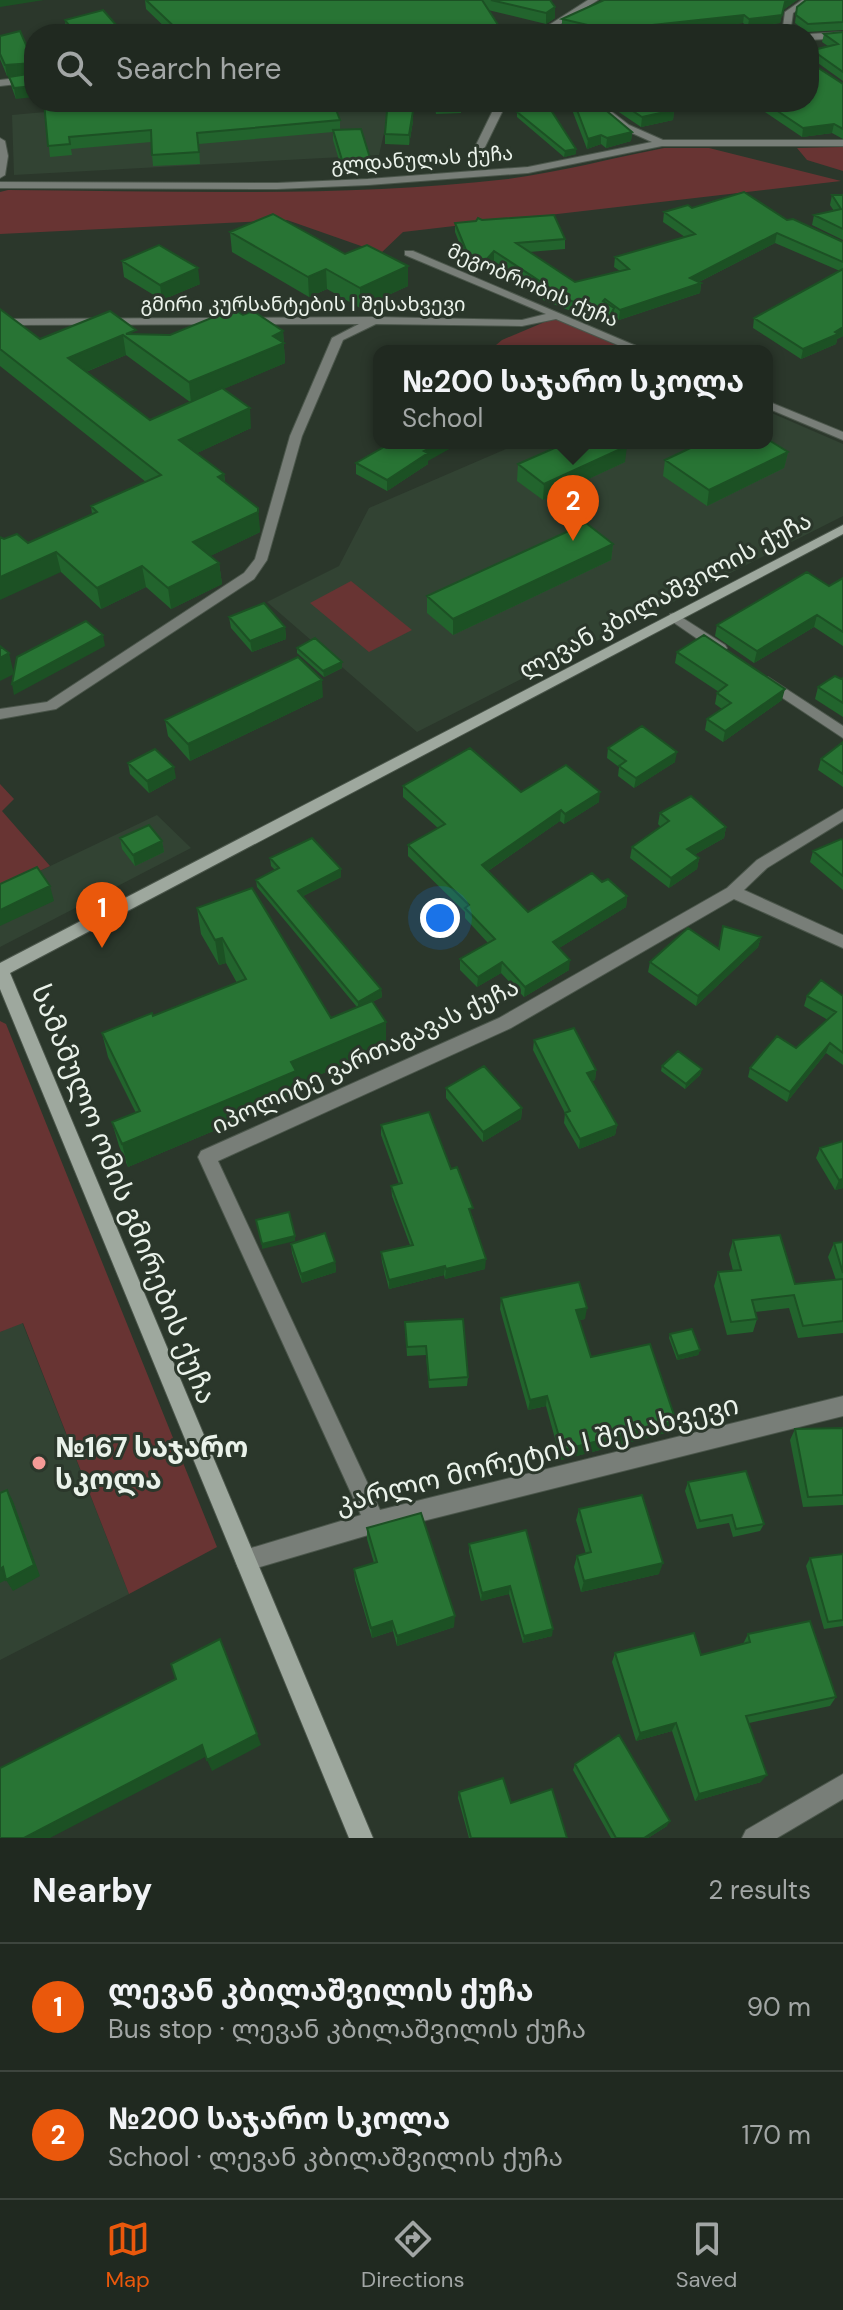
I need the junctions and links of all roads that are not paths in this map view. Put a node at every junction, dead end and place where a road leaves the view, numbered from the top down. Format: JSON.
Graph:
{"nodes":[{"id":1,"x":594,"y":0,"type":"edge"},
{"id":2,"x":807,"y":0,"type":"edge"},
{"id":3,"x":555,"y":24,"type":"edge"},
{"id":4,"x":787,"y":24,"type":"edge"},
{"id":5,"x":843,"y":35,"type":"edge"},
{"id":6,"x":819,"y":36,"type":"edge"},
{"id":7,"x":24,"y":80,"type":"edge"},
{"id":8,"x":0,"y":83,"type":"edge"},
{"id":9,"x":497,"y":112,"type":"edge"},
{"id":10,"x":606,"y":112,"type":"edge"},
{"id":11,"x":0,"y":141,"type":"edge"},
{"id":12,"x":662,"y":143,"type":"junction"},
{"id":13,"x":843,"y":143,"type":"edge"},
{"id":14,"x":478,"y":151,"type":"dead end"},
{"id":15,"x":0,"y":175,"type":"edge"},
{"id":16,"x":0,"y":185,"type":"edge"},
{"id":17,"x":409,"y":253,"type":"dead end"},
{"id":18,"x":557,"y":315,"type":"junction"},
{"id":19,"x":312,"y":320,"type":"junction"},
{"id":20,"x":376,"y":320,"type":"junction"},
{"id":21,"x":0,"y":322,"type":"edge"},
{"id":22,"x":338,"y":338,"type":"junction"},
{"id":23,"x":628,"y":345,"type":"edge"},
{"id":24,"x":773,"y":407,"type":"edge"},
{"id":25,"x":843,"y":436,"type":"edge"},
{"id":26,"x":843,"y":529,"type":"edge"},
{"id":27,"x":675,"y":617,"type":"junction"},
{"id":28,"x":730,"y":656,"type":"edge"},
{"id":29,"x":755,"y":673,"type":"edge"},
{"id":30,"x":0,"y":714,"type":"edge"},
{"id":31,"x":843,"y":733,"type":"edge"},
{"id":32,"x":843,"y":814,"type":"edge"},
{"id":33,"x":733,"y":892,"type":"junction"},
{"id":34,"x":843,"y":942,"type":"edge"},
{"id":35,"x":0,"y":971,"type":"edge"},
{"id":36,"x":843,"y":1406,"type":"edge"},
{"id":37,"x":375,"y":1522,"type":"junction"},
{"id":38,"x":246,"y":1560,"type":"junction"},
{"id":39,"x":843,"y":1786,"type":"edge"},
{"id":40,"x":361,"y":1838,"type":"edge"},
{"id":41,"x":754,"y":1838,"type":"edge"}],
"edges":[{"from":1,"to":3,"type":"street"},
{"from":2,"to":4,"type":"street"},
{"from":5,"to":6,"type":"street"},
{"from":7,"to":8,"type":"street"},
{"from":9,"to":14,"type":"street"},
{"from":10,"to":12,"type":"street"},
{"from":11,"to":15,"type":"street"},
{"from":12,"to":13,"type":"street","name":"გლდანულას ქუჩა"},
{"from":12,"to":16,"type":"street","name":"გლდანულას ქუჩა"},
{"from":17,"to":18,"type":"street","name":"მეგობრობის ქუჩა"},
{"from":18,"to":20,"type":"street","name":"გმირი კურსანტების I შესახვევი"},
{"from":18,"to":23,"type":"street","name":"მეგობრობის ქუჩა"},
{"from":19,"to":20,"type":"street","name":"გმირი კურსანტების I შესახვევი"},
{"from":19,"to":21,"type":"street","name":"გმირი კურსანტების I შესახვევი"},
{"from":19,"to":22,"type":"street"},
{"from":20,"to":22,"type":"street"},
{"from":22,"to":30,"type":"street"},
{"from":24,"to":25,"type":"street"},
{"from":26,"to":27,"type":"main road","name":"ლევან კბილაშვილის ქუჩა"},
{"from":27,"to":28,"type":"street"},
{"from":27,"to":35,"type":"main road","name":"ლევან კბილაშვილის ქუჩა"},
{"from":29,"to":31,"type":"street"},
{"from":32,"to":33,"type":"street","name":"იპოლიტე ვართაგავას ქუჩა"},
{"from":33,"to":34,"type":"street"},
{"from":33,"to":37,"type":"street","name":"იპოლიტე ვართაგავას ქუჩა"},
{"from":35,"to":38,"type":"main road","name":"სამამულო ომის გმირების ქუჩა"},
{"from":36,"to":37,"type":"street","name":"კარლო მორეტის I შესახვევი"},
{"from":37,"to":38,"type":"street","name":"კარლო მორეტის I შესახვევი"},
{"from":38,"to":40,"type":"main road","name":"სამამულო ომის გმირების ქუჩა"},
{"from":39,"to":41,"type":"street"}]}
